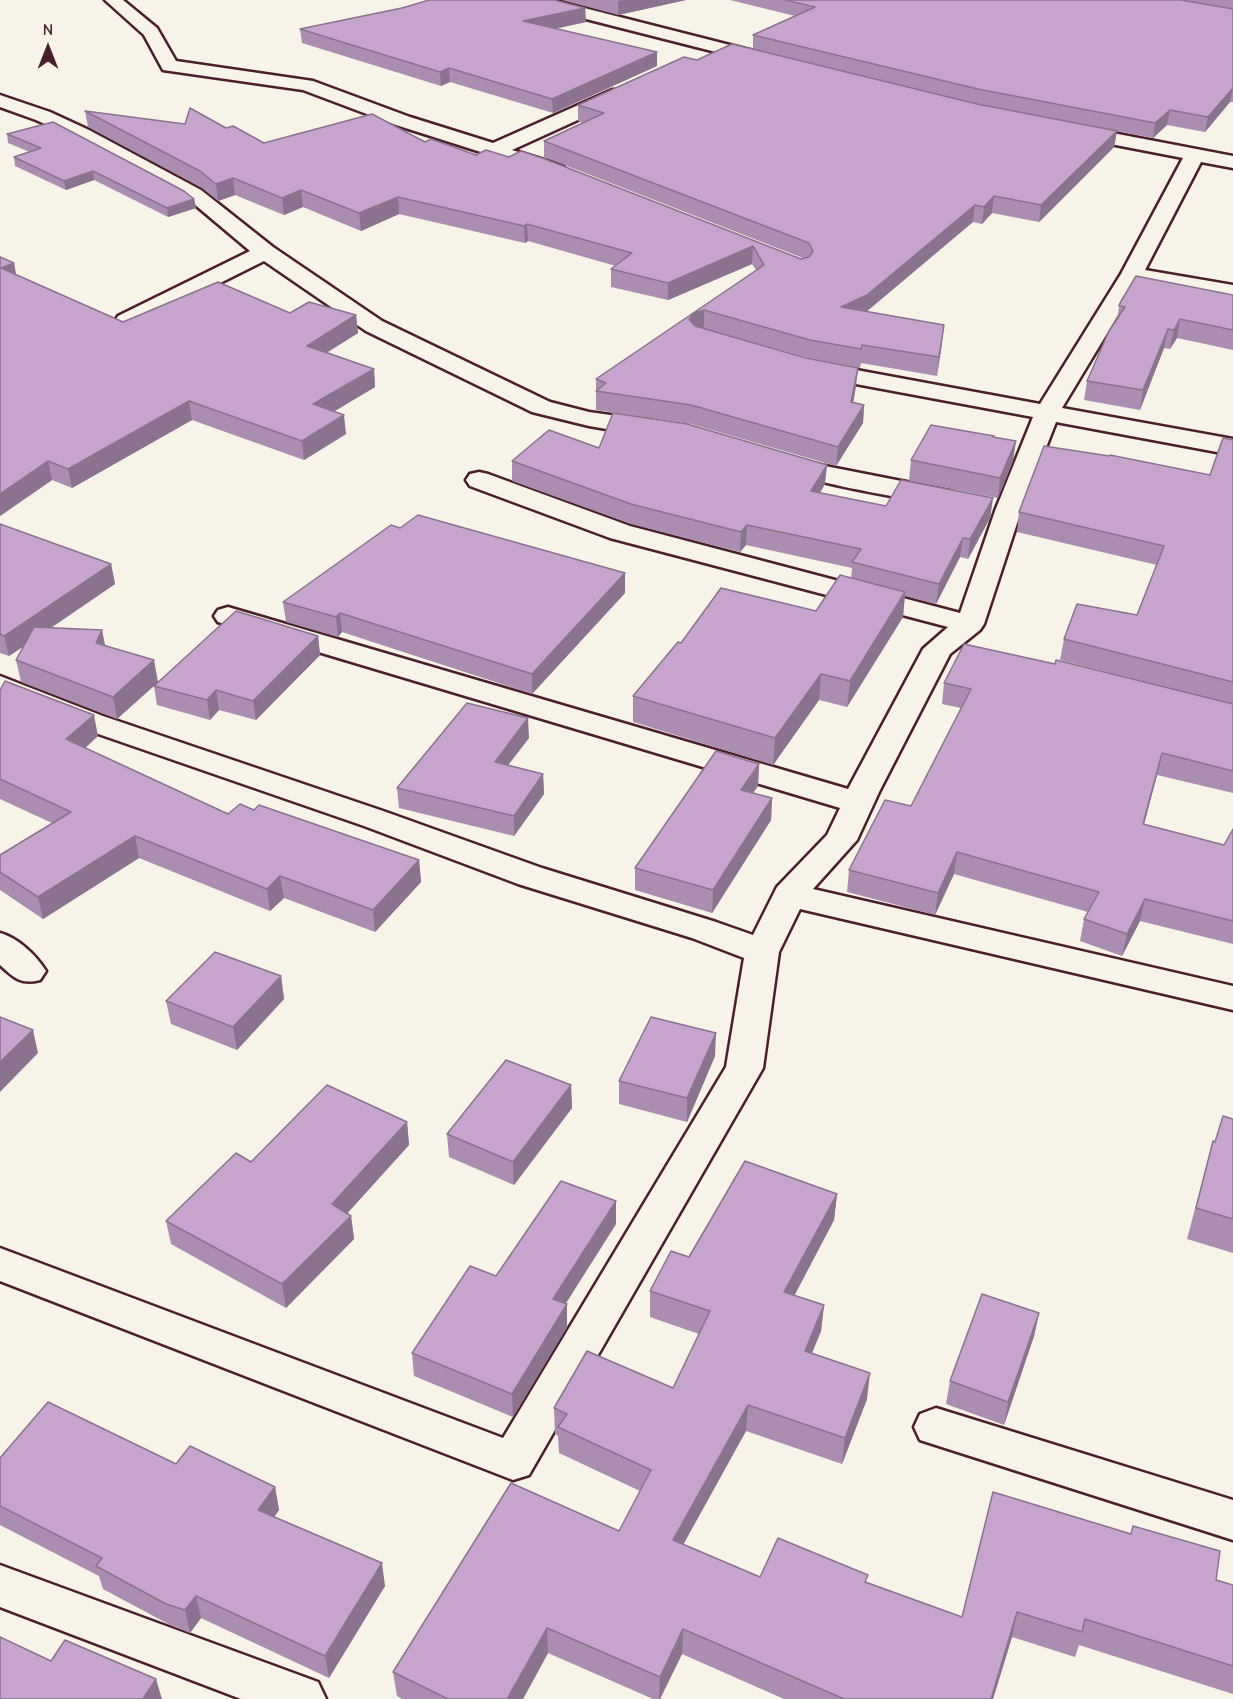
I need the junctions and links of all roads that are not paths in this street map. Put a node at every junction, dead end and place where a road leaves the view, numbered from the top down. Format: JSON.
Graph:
{"nodes":[{"id":1,"x":113,"y":0,"type":"edge"},
{"id":2,"x":532,"y":0,"type":"edge"},
{"id":3,"x":778,"y":63,"type":"edge"},
{"id":4,"x":640,"y":84,"type":"edge"},
{"id":5,"x":0,"y":101,"type":"edge"},
{"id":6,"x":1057,"y":128,"type":"edge"},
{"id":7,"x":495,"y":150,"type":"junction"},
{"id":8,"x":1195,"y":155,"type":"junction"},
{"id":9,"x":1233,"y":162,"type":"edge"},
{"id":10,"x":575,"y":178,"type":"edge"},
{"id":11,"x":265,"y":252,"type":"junction"},
{"id":12,"x":1132,"y":274,"type":"junction"},
{"id":13,"x":1233,"y":292,"type":"edge"},
{"id":14,"x":126,"y":321,"type":"edge"},
{"id":15,"x":794,"y":364,"type":"edge"},
{"id":16,"x":1047,"y":412,"type":"junction"},
{"id":17,"x":679,"y":432,"type":"edge"},
{"id":18,"x":1233,"y":447,"type":"edge"},
{"id":19,"x":766,"y":458,"type":"edge"},
{"id":20,"x":479,"y":480,"type":"dead end"},
{"id":21,"x":986,"y":506,"type":"junction"},
{"id":22,"x":228,"y":616,"type":"edge"},
{"id":23,"x":971,"y":640,"type":"junction"},
{"id":24,"x":0,"y":685,"type":"edge"},
{"id":25,"x":859,"y":803,"type":"junction"},
{"id":26,"x":789,"y":895,"type":"junction"},
{"id":27,"x":0,"y":945,"type":"edge"},
{"id":28,"x":762,"y":952,"type":"junction"},
{"id":29,"x":28,"y":971,"type":"dead end"},
{"id":30,"x":1233,"y":998,"type":"edge"},
{"id":31,"x":0,"y":1264,"type":"edge"},
{"id":32,"x":936,"y":1427,"type":"dead end"},
{"id":33,"x":1233,"y":1520,"type":"edge"},
{"id":34,"x":0,"y":1586,"type":"edge"},
{"id":35,"x":301,"y":1699,"type":"edge"}],
"edges":[{"from":1,"to":7,"type":"street"},
{"from":2,"to":3,"type":"street"},
{"from":4,"to":7,"type":"street"},
{"from":5,"to":11,"type":"street"},
{"from":6,"to":8,"type":"street"},
{"from":7,"to":10,"type":"street"},
{"from":8,"to":9,"type":"street"},
{"from":8,"to":12,"type":"street"},
{"from":11,"to":14,"type":"street"},
{"from":11,"to":17,"type":"street"},
{"from":12,"to":13,"type":"street"},
{"from":12,"to":16,"type":"street"},
{"from":15,"to":16,"type":"street"},
{"from":16,"to":18,"type":"street"},
{"from":16,"to":21,"type":"street"},
{"from":19,"to":21,"type":"street"},
{"from":20,"to":23,"type":"street"},
{"from":21,"to":23,"type":"street"},
{"from":22,"to":25,"type":"street"},
{"from":23,"to":25,"type":"street"},
{"from":24,"to":28,"type":"street"},
{"from":25,"to":26,"type":"street"},
{"from":26,"to":28,"type":"street"},
{"from":26,"to":30,"type":"street"},
{"from":27,"to":29,"type":"street"},
{"from":28,"to":31,"type":"street"},
{"from":32,"to":33,"type":"street"},
{"from":34,"to":35,"type":"street"}]}
